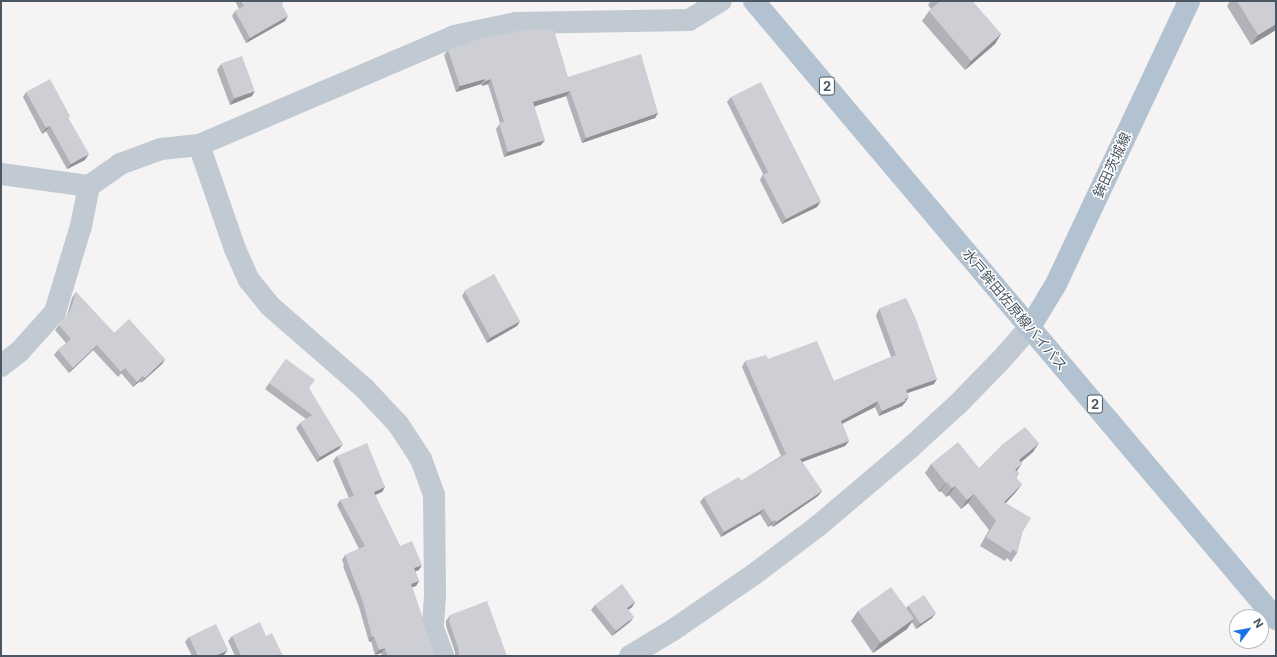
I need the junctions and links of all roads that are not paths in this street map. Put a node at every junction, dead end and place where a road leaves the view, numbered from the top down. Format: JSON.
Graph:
{"nodes":[{"id":1,"x":721,"y":1,"type":"edge"},
{"id":2,"x":754,"y":1,"type":"edge"},
{"id":3,"x":1190,"y":1,"type":"edge"},
{"id":4,"x":199,"y":145,"type":"junction"},
{"id":5,"x":1,"y":174,"type":"edge"},
{"id":6,"x":89,"y":186,"type":"junction"},
{"id":7,"x":1030,"y":327,"type":"junction"},
{"id":8,"x":1,"y":366,"type":"edge"},
{"id":9,"x":1275,"y":618,"type":"edge"},
{"id":10,"x":443,"y":656,"type":"edge"},
{"id":11,"x":630,"y":656,"type":"edge"}],
"edges":[{"from":1,"to":4,"type":"street"},
{"from":2,"to":7,"type":"main road","name":"水戸鉾田佐原線バイパス","number":"2"},
{"from":3,"to":7,"type":"main road","name":"鉾田茨城線"},
{"from":4,"to":6,"type":"street"},
{"from":4,"to":10,"type":"street"},
{"from":5,"to":6,"type":"street"},
{"from":6,"to":8,"type":"street"},
{"from":7,"to":9,"type":"main road","name":"水戸鉾田佐原線バイパス","number":"2"},
{"from":7,"to":11,"type":"street"}]}
